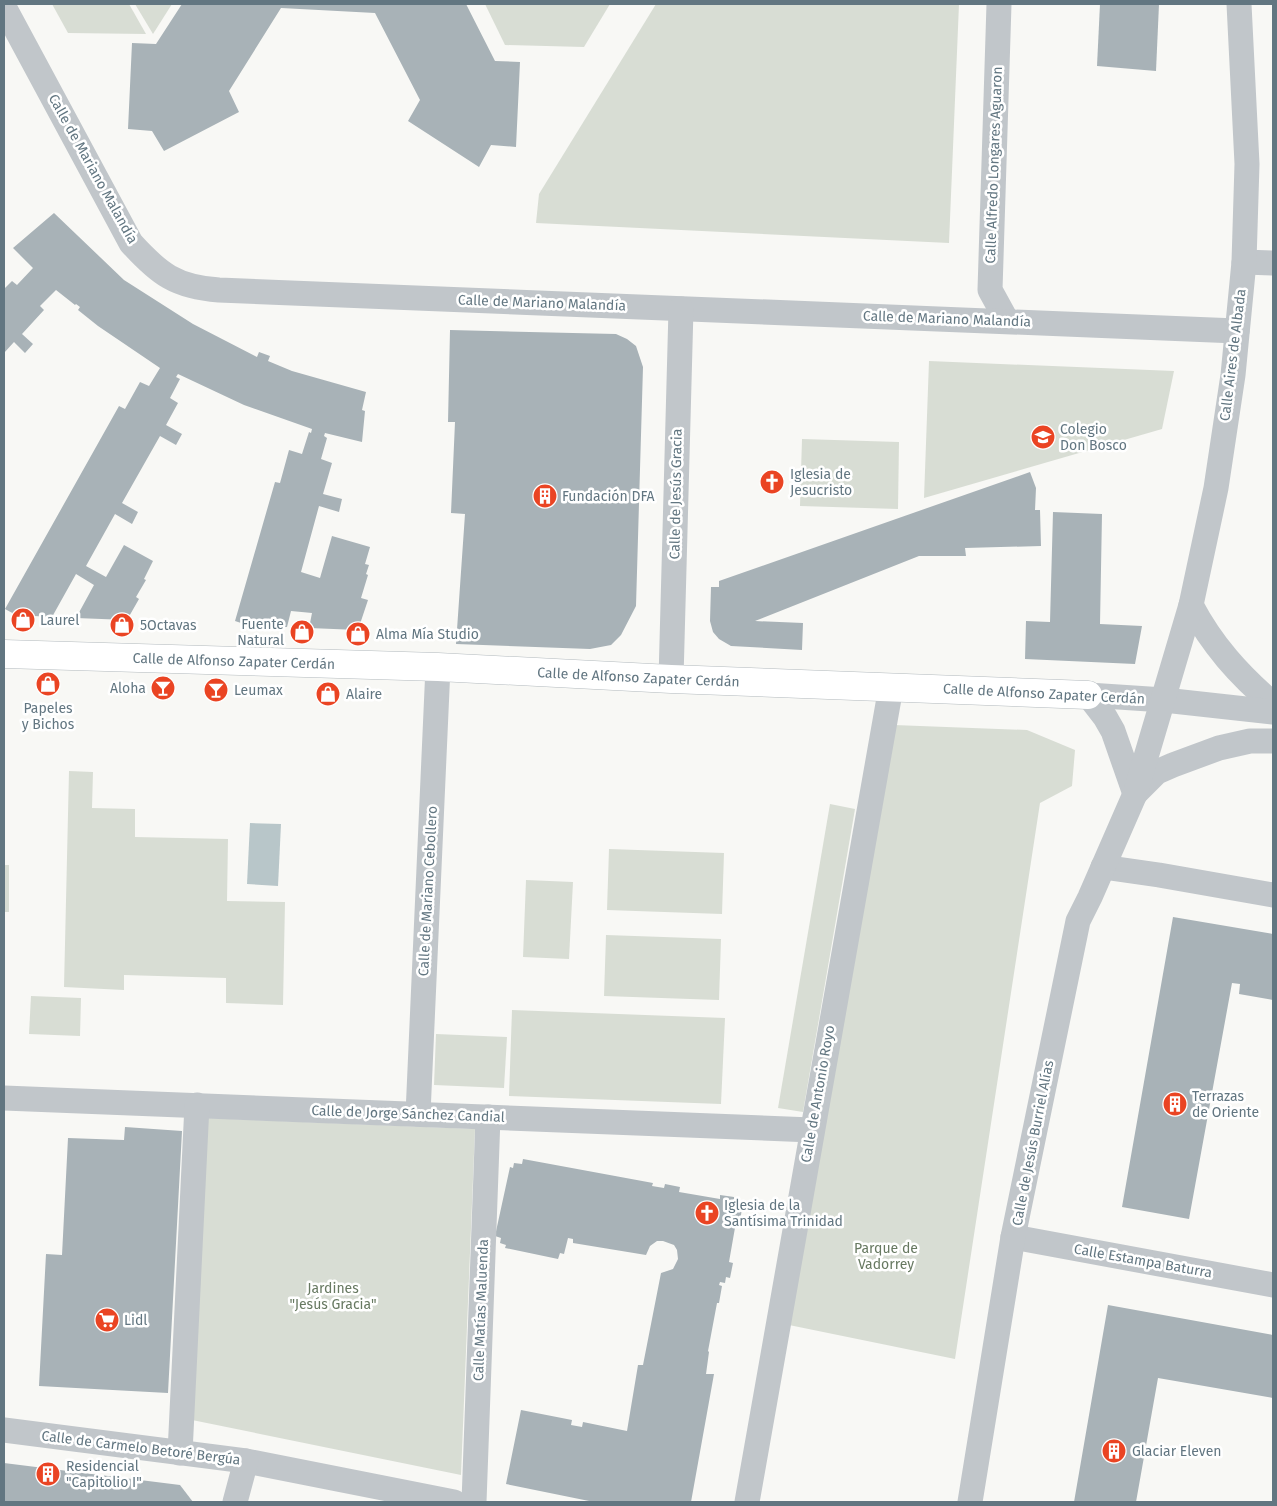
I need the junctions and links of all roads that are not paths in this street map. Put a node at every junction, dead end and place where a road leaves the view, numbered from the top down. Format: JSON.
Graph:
{"nodes":[{"id":1,"x":999,"y":4,"type":"edge"},
{"id":2,"x":1239,"y":4,"type":"edge"},
{"id":3,"x":4,"y":7,"type":"edge"},
{"id":4,"x":1244,"y":262,"type":"junction"},
{"id":5,"x":1273,"y":263,"type":"edge"},
{"id":6,"x":681,"y":309,"type":"junction"},
{"id":7,"x":1007,"y":321,"type":"junction"},
{"id":8,"x":1237,"y":331,"type":"junction"},
{"id":9,"x":1191,"y":605,"type":"junction"},
{"id":10,"x":4,"y":654,"type":"edge"},
{"id":11,"x":438,"y":667,"type":"junction"},
{"id":12,"x":671,"y":679,"type":"junction"},
{"id":13,"x":891,"y":686,"type":"junction"},
{"id":14,"x":1088,"y":695,"type":"junction"},
{"id":15,"x":1164,"y":700,"type":"junction"},
{"id":16,"x":1273,"y":704,"type":"edge"},
{"id":17,"x":1273,"y":712,"type":"edge"},
{"id":18,"x":1273,"y":741,"type":"edge"},
{"id":19,"x":1135,"y":794,"type":"junction"},
{"id":20,"x":1103,"y":867,"type":"junction"},
{"id":21,"x":1273,"y":895,"type":"edge"},
{"id":22,"x":4,"y":1098,"type":"edge"},
{"id":23,"x":197,"y":1105,"type":"junction"},
{"id":24,"x":418,"y":1114,"type":"junction"},
{"id":25,"x":488,"y":1117,"type":"junction"},
{"id":26,"x":812,"y":1130,"type":"junction"},
{"id":27,"x":1013,"y":1237,"type":"junction"},
{"id":28,"x":1273,"y":1285,"type":"edge"},
{"id":29,"x":4,"y":1430,"type":"edge"},
{"id":30,"x":180,"y":1453,"type":"junction"},
{"id":31,"x":246,"y":1461,"type":"junction"},
{"id":32,"x":234,"y":1502,"type":"edge"},
{"id":33,"x":454,"y":1502,"type":"edge"},
{"id":34,"x":474,"y":1502,"type":"edge"},
{"id":35,"x":748,"y":1502,"type":"edge"},
{"id":36,"x":970,"y":1502,"type":"edge"}],
"edges":[{"from":1,"to":7,"type":"street","name":"Calle Alfredo Longares Aguaron"},
{"from":2,"to":4,"type":"street","name":"Calle Aires de Albada"},
{"from":3,"to":6,"type":"street","name":"Calle de Mariano Malandía"},
{"from":4,"to":5,"type":"street"},
{"from":4,"to":8,"type":"street","name":"Calle Aires de Albada"},
{"from":6,"to":7,"type":"street","name":"Calle de Mariano Malandía"},
{"from":6,"to":12,"type":"street","name":"Calle de Jesús Gracia"},
{"from":7,"to":8,"type":"street","name":"Calle de Mariano Malandía"},
{"from":8,"to":9,"type":"street","name":"Calle Aires de Albada"},
{"from":9,"to":15,"type":"street","name":"Calle Aires de Albada"},
{"from":9,"to":16,"type":"street"},
{"from":10,"to":11,"type":"street","name":"Calle de Alfonso Zapater Cerdán"},
{"from":11,"to":12,"type":"street","name":"Calle de Alfonso Zapater Cerdán"},
{"from":11,"to":24,"type":"street","name":"Calle de Mariano Cebollero"},
{"from":12,"to":13,"type":"street","name":"Calle de Alfonso Zapater Cerdán"},
{"from":13,"to":14,"type":"street","name":"Calle de Alfonso Zapater Cerdán"},
{"from":13,"to":26,"type":"street","name":"Calle de Antonio Royo"},
{"from":14,"to":15,"type":"street","name":"Calle de Alfonso Zapater Cerdán"},
{"from":14,"to":19,"type":"street"},
{"from":15,"to":17,"type":"street","name":"Calle de Alfonso Zapater Cerdán"},
{"from":15,"to":19,"type":"street","name":"Calle Aires de Albada"},
{"from":18,"to":19,"type":"street"},
{"from":19,"to":20,"type":"street","name":"Calle de Jesús Burriel Alías"},
{"from":20,"to":21,"type":"street"},
{"from":20,"to":27,"type":"street","name":"Calle de Jesús Burriel Alías"},
{"from":22,"to":23,"type":"street","name":"Calle de Jorge Sánchez Candial"},
{"from":23,"to":24,"type":"street","name":"Calle de Jorge Sánchez Candial"},
{"from":23,"to":30,"type":"street"},
{"from":24,"to":25,"type":"street","name":"Calle de Jorge Sánchez Candial"},
{"from":25,"to":26,"type":"street","name":"Calle de Jorge Sánchez Candial"},
{"from":25,"to":34,"type":"street","name":"Calle Matías Maluenda"},
{"from":26,"to":35,"type":"street","name":"Calle de Antonio Royo"},
{"from":27,"to":28,"type":"street","name":"Calle Estampa Baturra"},
{"from":27,"to":36,"type":"street","name":"Calle de Jesús Burriel Alías"},
{"from":29,"to":30,"type":"street","name":"Calle de Carmelo Betoré Bergúa"},
{"from":30,"to":31,"type":"street","name":"Calle de Carmelo Betoré Bergúa"},
{"from":31,"to":32,"type":"street"},
{"from":31,"to":33,"type":"street","name":"Calle de Carmelo Betoré Bergúa"}]}
